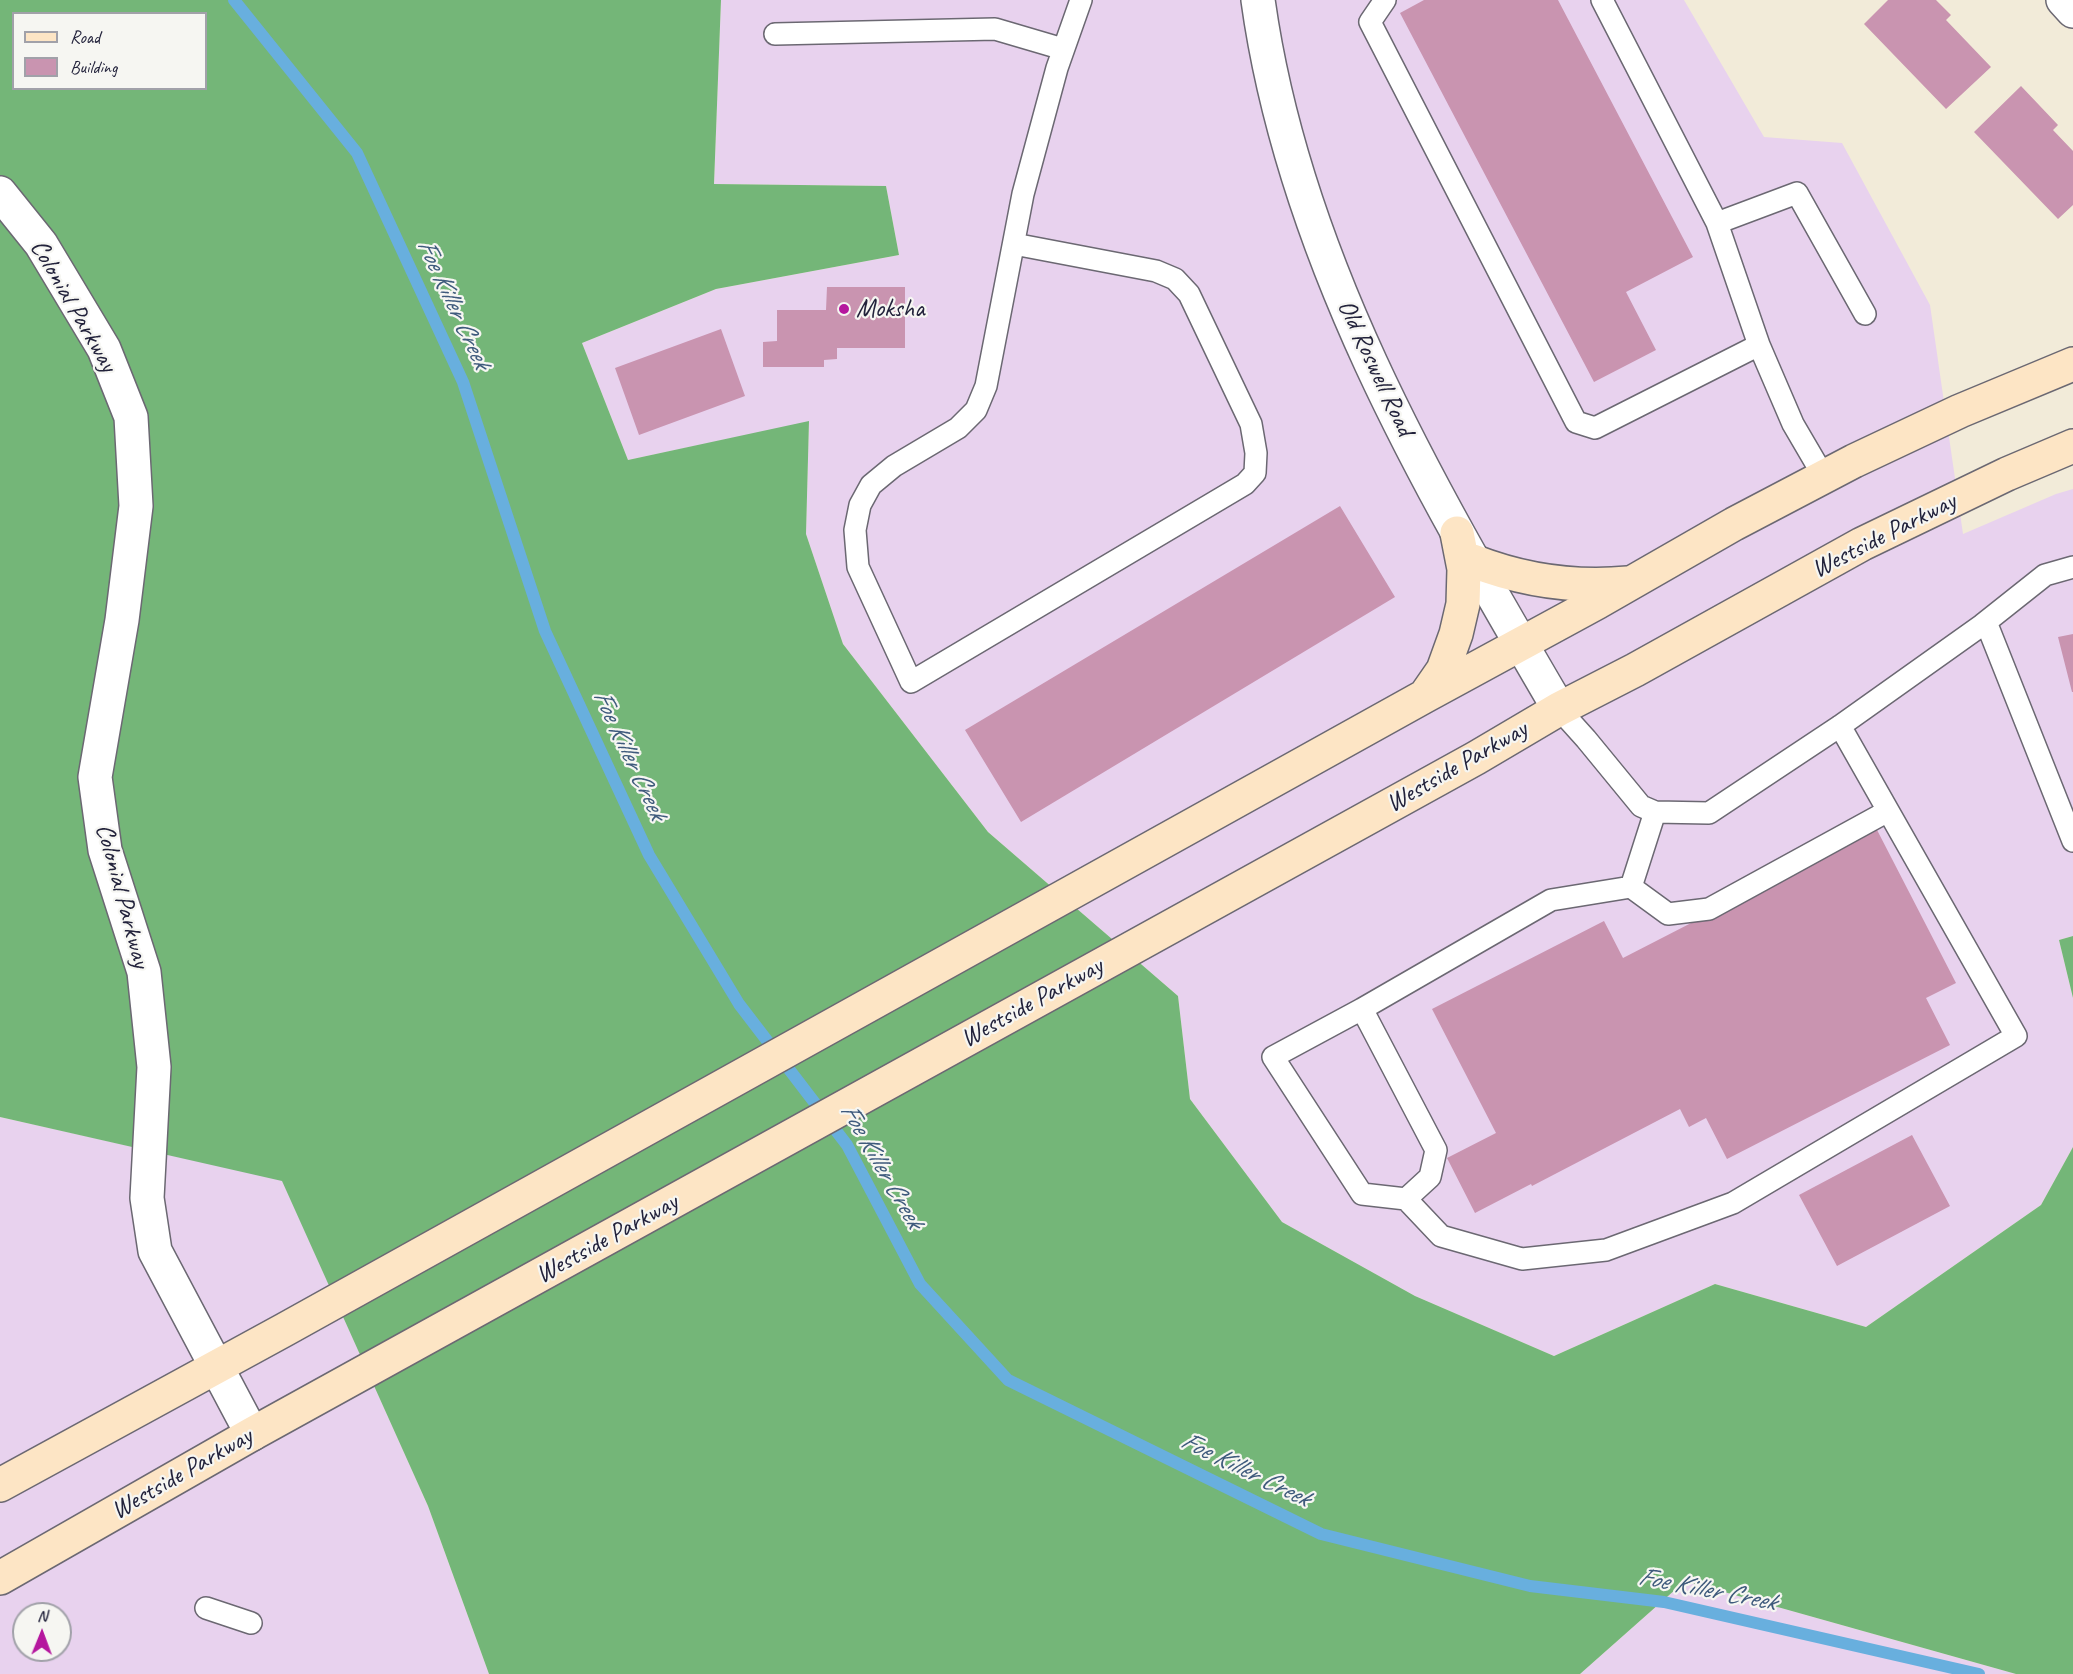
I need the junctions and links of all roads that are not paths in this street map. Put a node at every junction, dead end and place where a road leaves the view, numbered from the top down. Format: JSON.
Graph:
{"nodes":[{"id":1,"x":1081,"y":0,"type":"edge"},
{"id":2,"x":1258,"y":0,"type":"edge"},
{"id":3,"x":1385,"y":0,"type":"edge"},
{"id":4,"x":1602,"y":0,"type":"edge"},
{"id":5,"x":2063,"y":0,"type":"edge"},
{"id":6,"x":2073,"y":11,"type":"edge"},
{"id":7,"x":775,"y":34,"type":"dead end"},
{"id":8,"x":1063,"y":49,"type":"junction"},
{"id":9,"x":0,"y":193,"type":"edge"},
{"id":10,"x":1717,"y":223,"type":"junction"},
{"id":11,"x":1014,"y":244,"type":"junction"},
{"id":12,"x":1865,"y":314,"type":"dead end"},
{"id":13,"x":1759,"y":345,"type":"junction"},
{"id":14,"x":2073,"y":364,"type":"edge"},
{"id":15,"x":2073,"y":446,"type":"edge"},
{"id":16,"x":1824,"y":477,"type":"junction"},
{"id":17,"x":1457,"y":533,"type":"junction"},
{"id":18,"x":1473,"y":561,"type":"junction"},
{"id":19,"x":2073,"y":567,"type":"edge"},
{"id":20,"x":1632,"y":583,"type":"junction"},
{"id":21,"x":1986,"y":622,"type":"junction"},
{"id":22,"x":1521,"y":645,"type":"junction"},
{"id":23,"x":1425,"y":696,"type":"junction"},
{"id":24,"x":1559,"y":709,"type":"junction"},
{"id":25,"x":1840,"y":726,"type":"junction"},
{"id":26,"x":1888,"y":811,"type":"junction"},
{"id":27,"x":1655,"y":812,"type":"junction"},
{"id":28,"x":2073,"y":841,"type":"edge"},
{"id":29,"x":1631,"y":887,"type":"junction"},
{"id":30,"x":1362,"y":1009,"type":"junction"},
{"id":31,"x":1406,"y":1199,"type":"junction"},
{"id":32,"x":215,"y":1368,"type":"junction"},
{"id":33,"x":252,"y":1434,"type":"junction"},
{"id":34,"x":0,"y":1485,"type":"edge"},
{"id":35,"x":0,"y":1578,"type":"edge"},
{"id":36,"x":206,"y":1608,"type":"dead end"},
{"id":37,"x":251,"y":1623,"type":"dead end"}],
"edges":[{"from":1,"to":8,"type":"lane"},
{"from":2,"to":17,"type":"street","name":"Old Roswell Road"},
{"from":3,"to":13,"type":"lane"},
{"from":4,"to":10,"type":"lane"},
{"from":5,"to":6,"type":"street"},
{"from":7,"to":8,"type":"lane"},
{"from":8,"to":11,"type":"lane"},
{"from":9,"to":32,"type":"street","name":"Colonial Parkway"},
{"from":10,"to":12,"type":"lane"},
{"from":10,"to":13,"type":"lane"},
{"from":11,"to":11,"type":"lane"},
{"from":13,"to":16,"type":"lane"},
{"from":14,"to":16,"type":"main road"},
{"from":15,"to":24,"type":"main road","name":"Westside Parkway"},
{"from":16,"to":20,"type":"main road"},
{"from":17,"to":18,"type":"street","name":"Old Roswell Road"},
{"from":17,"to":23,"type":"main road"},
{"from":18,"to":20,"type":"main road"},
{"from":18,"to":22,"type":"street","name":"Old Roswell Road"},
{"from":19,"to":21,"type":"lane"},
{"from":20,"to":22,"type":"main road"},
{"from":21,"to":25,"type":"lane"},
{"from":21,"to":28,"type":"lane"},
{"from":22,"to":23,"type":"main road"},
{"from":22,"to":24,"type":"street","name":"Old Roswell Road"},
{"from":23,"to":32,"type":"main road"},
{"from":24,"to":27,"type":"lane"},
{"from":24,"to":33,"type":"main road","name":"Westside Parkway"},
{"from":25,"to":26,"type":"lane"},
{"from":25,"to":27,"type":"lane"},
{"from":26,"to":29,"type":"lane"},
{"from":26,"to":31,"type":"lane"},
{"from":27,"to":29,"type":"lane"},
{"from":29,"to":30,"type":"lane"},
{"from":30,"to":31,"type":"lane"},
{"from":30,"to":31,"type":"lane"},
{"from":32,"to":33,"type":"street","name":"Colonial Parkway"},
{"from":32,"to":34,"type":"main road"},
{"from":33,"to":35,"type":"main road","name":"Westside Parkway"},
{"from":36,"to":37,"type":"lane"}]}
